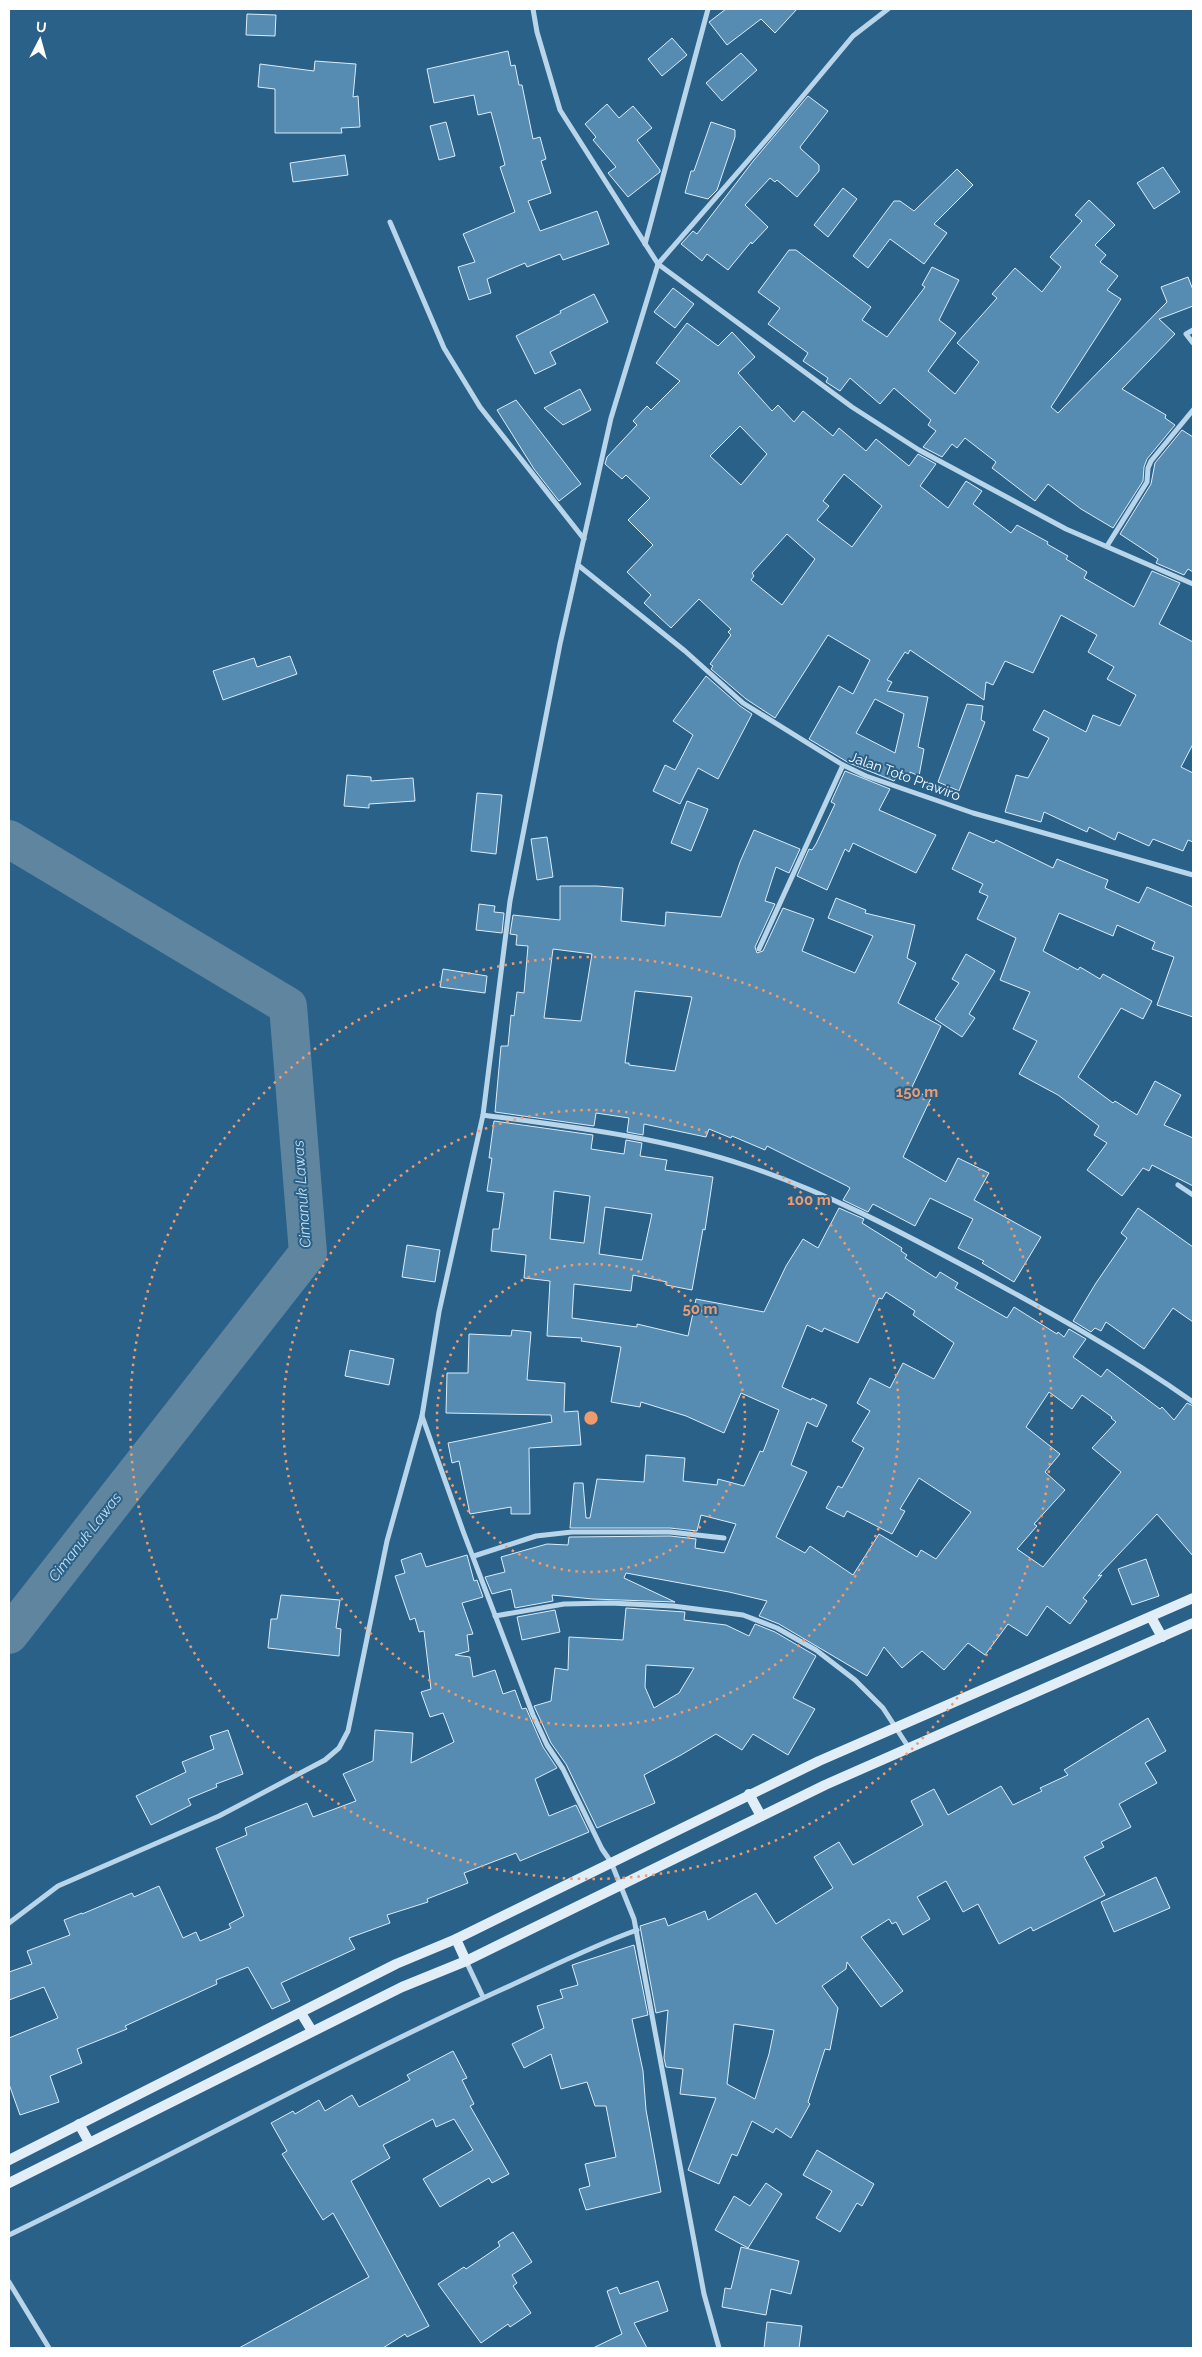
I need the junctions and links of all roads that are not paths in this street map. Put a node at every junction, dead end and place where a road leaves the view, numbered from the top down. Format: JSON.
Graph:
{"nodes":[{"id":1,"x":533,"y":9,"type":"edge"},
{"id":2,"x":708,"y":9,"type":"edge"},
{"id":3,"x":888,"y":9,"type":"edge"},
{"id":4,"x":390,"y":222,"type":"dead end"},
{"id":5,"x":645,"y":244,"type":"junction"},
{"id":6,"x":658,"y":264,"type":"junction"},
{"id":7,"x":1193,"y":330,"type":"edge"},
{"id":8,"x":1193,"y":342,"type":"edge"},
{"id":9,"x":1193,"y":410,"type":"edge"},
{"id":10,"x":584,"y":539,"type":"junction"},
{"id":11,"x":1106,"y":546,"type":"junction"},
{"id":12,"x":578,"y":564,"type":"junction"},
{"id":13,"x":1193,"y":584,"type":"edge"},
{"id":14,"x":843,"y":765,"type":"junction"},
{"id":15,"x":1193,"y":875,"type":"edge"},
{"id":16,"x":759,"y":949,"type":"dead end"},
{"id":17,"x":483,"y":1115,"type":"junction"},
{"id":18,"x":1178,"y":1185,"type":"dead end"},
{"id":19,"x":1193,"y":1195,"type":"edge"},
{"id":20,"x":1193,"y":1402,"type":"edge"},
{"id":21,"x":422,"y":1416,"type":"junction"},
{"id":22,"x":724,"y":1538,"type":"dead end"},
{"id":23,"x":474,"y":1556,"type":"junction"},
{"id":24,"x":1193,"y":1598,"type":"edge"},
{"id":25,"x":495,"y":1616,"type":"junction"},
{"id":26,"x":1151,"y":1617,"type":"junction"},
{"id":27,"x":1193,"y":1623,"type":"edge"},
{"id":28,"x":1162,"y":1637,"type":"junction"},
{"id":29,"x":893,"y":1724,"type":"junction"},
{"id":30,"x":909,"y":1748,"type":"junction"},
{"id":31,"x":749,"y":1794,"type":"junction"},
{"id":32,"x":761,"y":1816,"type":"junction"},
{"id":33,"x":609,"y":1860,"type":"junction"},
{"id":34,"x":621,"y":1885,"type":"junction"},
{"id":35,"x":9,"y":1922,"type":"edge"},
{"id":36,"x":637,"y":1930,"type":"junction"},
{"id":37,"x":456,"y":1939,"type":"junction"},
{"id":38,"x":466,"y":1961,"type":"junction"},
{"id":39,"x":483,"y":1997,"type":"junction"},
{"id":40,"x":301,"y":2012,"type":"junction"},
{"id":41,"x":312,"y":2031,"type":"junction"},
{"id":42,"x":79,"y":2124,"type":"junction"},
{"id":43,"x":89,"y":2142,"type":"junction"},
{"id":44,"x":9,"y":2160,"type":"edge"},
{"id":45,"x":9,"y":2183,"type":"edge"},
{"id":46,"x":9,"y":2235,"type":"edge"},
{"id":47,"x":9,"y":2282,"type":"edge"},
{"id":48,"x":49,"y":2348,"type":"edge"},
{"id":49,"x":720,"y":2348,"type":"edge"}],
"edges":[{"from":1,"to":5,"type":"street"},
{"from":2,"to":5,"type":"street"},
{"from":3,"to":6,"type":"street"},
{"from":4,"to":10,"type":"street"},
{"from":5,"to":6,"type":"street"},
{"from":6,"to":10,"type":"street"},
{"from":6,"to":11,"type":"street"},
{"from":7,"to":8,"type":"street"},
{"from":9,"to":11,"type":"street"},
{"from":10,"to":12,"type":"street"},
{"from":11,"to":13,"type":"street"},
{"from":12,"to":14,"type":"street","name":"Jalan Toto Prawiro"},
{"from":12,"to":17,"type":"street"},
{"from":14,"to":15,"type":"street","name":"Jalan Toto Prawiro"},
{"from":14,"to":16,"type":"street"},
{"from":17,"to":20,"type":"street"},
{"from":17,"to":21,"type":"street"},
{"from":18,"to":19,"type":"street"},
{"from":21,"to":23,"type":"street"},
{"from":21,"to":35,"type":"street"},
{"from":22,"to":23,"type":"street"},
{"from":23,"to":25,"type":"street"},
{"from":24,"to":26,"type":"main road"},
{"from":25,"to":29,"type":"street"},
{"from":25,"to":33,"type":"street"},
{"from":26,"to":28,"type":"main road"},
{"from":26,"to":29,"type":"main road"},
{"from":27,"to":28,"type":"main road"},
{"from":28,"to":30,"type":"main road"},
{"from":29,"to":30,"type":"street"},
{"from":29,"to":31,"type":"main road"},
{"from":30,"to":32,"type":"main road"},
{"from":31,"to":32,"type":"main road"},
{"from":31,"to":33,"type":"main road"},
{"from":32,"to":34,"type":"main road"},
{"from":33,"to":34,"type":"street"},
{"from":33,"to":37,"type":"main road"},
{"from":34,"to":36,"type":"street"},
{"from":34,"to":38,"type":"main road"},
{"from":36,"to":39,"type":"street"},
{"from":36,"to":49,"type":"street"},
{"from":37,"to":38,"type":"main road"},
{"from":37,"to":40,"type":"main road"},
{"from":38,"to":39,"type":"street"},
{"from":38,"to":41,"type":"main road"},
{"from":39,"to":46,"type":"street"},
{"from":40,"to":41,"type":"main road"},
{"from":40,"to":42,"type":"main road"},
{"from":41,"to":43,"type":"main road"},
{"from":42,"to":43,"type":"main road"},
{"from":42,"to":44,"type":"main road"},
{"from":43,"to":45,"type":"main road"},
{"from":47,"to":48,"type":"street"}]}
